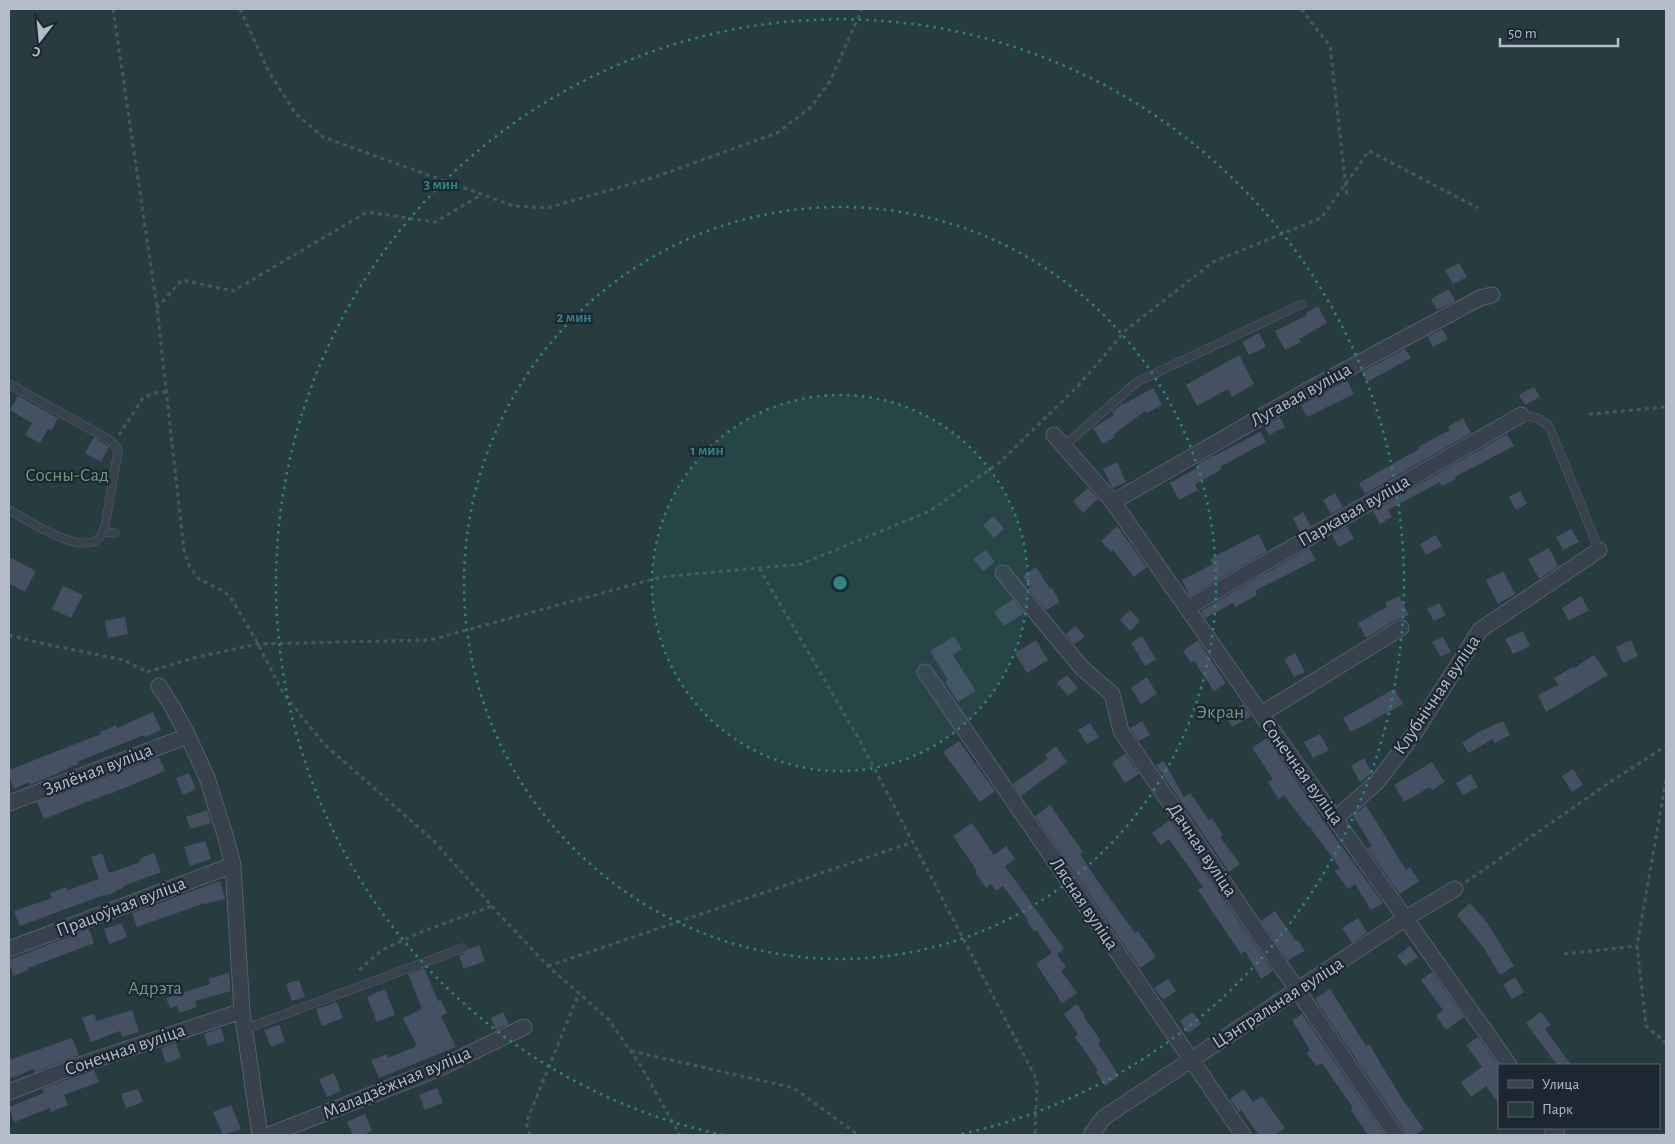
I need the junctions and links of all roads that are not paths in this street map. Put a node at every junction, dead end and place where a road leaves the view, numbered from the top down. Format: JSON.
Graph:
{"nodes":[{"id":1,"x":1492,"y":295,"type":"dead end"},
{"id":2,"x":1302,"y":304,"type":"dead end"},
{"id":3,"x":9,"y":384,"type":"edge"},
{"id":4,"x":1521,"y":415,"type":"joint"},
{"id":5,"x":1059,"y":440,"type":"joint"},
{"id":6,"x":1113,"y":502,"type":"junction"},
{"id":7,"x":9,"y":510,"type":"edge"},
{"id":8,"x":103,"y":532,"type":"junction"},
{"id":9,"x":116,"y":533,"type":"dead end"},
{"id":10,"x":1599,"y":550,"type":"joint"},
{"id":11,"x":1003,"y":573,"type":"dead end"},
{"id":12,"x":1187,"y":608,"type":"junction"},
{"id":13,"x":1401,"y":628,"type":"dead end"},
{"id":14,"x":926,"y":672,"type":"dead end"},
{"id":15,"x":159,"y":686,"type":"road end"},
{"id":16,"x":1261,"y":714,"type":"junction"},
{"id":17,"x":188,"y":736,"type":"junction"},
{"id":18,"x":9,"y":803,"type":"edge"},
{"id":19,"x":1336,"y":819,"type":"junction"},
{"id":20,"x":233,"y":865,"type":"junction"},
{"id":21,"x":1455,"y":889,"type":"road end"},
{"id":22,"x":1406,"y":918,"type":"junction"},
{"id":23,"x":463,"y":948,"type":"dead end"},
{"id":24,"x":9,"y":949,"type":"edge"},
{"id":25,"x":1298,"y":991,"type":"junction"},
{"id":26,"x":242,"y":1011,"type":"junction"},
{"id":27,"x":524,"y":1027,"type":"dead end"},
{"id":28,"x":245,"y":1029,"type":"junction"},
{"id":29,"x":1191,"y":1060,"type":"junction"},
{"id":30,"x":1508,"y":1064,"type":"edge"},
{"id":31,"x":9,"y":1092,"type":"edge"},
{"id":32,"x":260,"y":1135,"type":"edge"},
{"id":33,"x":268,"y":1135,"type":"edge"},
{"id":34,"x":1091,"y":1135,"type":"edge"},
{"id":35,"x":1243,"y":1135,"type":"edge"},
{"id":36,"x":1396,"y":1135,"type":"edge"}],
"edges":[{"from":1,"to":6,"type":"street","name":"Лугавая вуліца"},
{"from":2,"to":5,"type":"lane"},
{"from":3,"to":8,"type":"lane"},
{"from":4,"to":10,"type":"lane"},
{"from":4,"to":12,"type":"street","name":"Паркавая вуліца"},
{"from":5,"to":6,"type":"street","name":"Сонечная вуліца"},
{"from":6,"to":12,"type":"street","name":"Сонечная вуліца"},
{"from":7,"to":8,"type":"lane"},
{"from":8,"to":9,"type":"lane"},
{"from":10,"to":19,"type":"street","name":"Клубнічная вуліца"},
{"from":11,"to":25,"type":"street","name":"Дачная вуліца"},
{"from":12,"to":16,"type":"street","name":"Сонечная вуліца"},
{"from":13,"to":16,"type":"street"},
{"from":14,"to":29,"type":"street","name":"Лясная вуліца"},
{"from":15,"to":17,"type":"street"},
{"from":16,"to":19,"type":"street","name":"Сонечная вуліца"},
{"from":17,"to":18,"type":"street","name":"Зялёная вуліца"},
{"from":17,"to":20,"type":"street"},
{"from":19,"to":22,"type":"street","name":"Сонечная вуліца"},
{"from":20,"to":24,"type":"street","name":"Працоўная вуліца"},
{"from":20,"to":26,"type":"street"},
{"from":21,"to":22,"type":"street","name":"Цэнтральная вуліца"},
{"from":22,"to":25,"type":"street","name":"Цэнтральная вуліца"},
{"from":22,"to":30,"type":"street","name":"Сонечная вуліца"},
{"from":23,"to":28,"type":"lane"},
{"from":25,"to":29,"type":"street","name":"Цэнтральная вуліца"},
{"from":25,"to":36,"type":"street","name":"Дачная вуліца"},
{"from":26,"to":28,"type":"street"},
{"from":26,"to":31,"type":"street","name":"Сонечная вуліца"},
{"from":27,"to":33,"type":"street","name":"Маладзёжная вуліца"},
{"from":28,"to":32,"type":"street"},
{"from":29,"to":34,"type":"street","name":"Цэнтральная вуліца"},
{"from":29,"to":35,"type":"street","name":"Лясная вуліца"}]}
